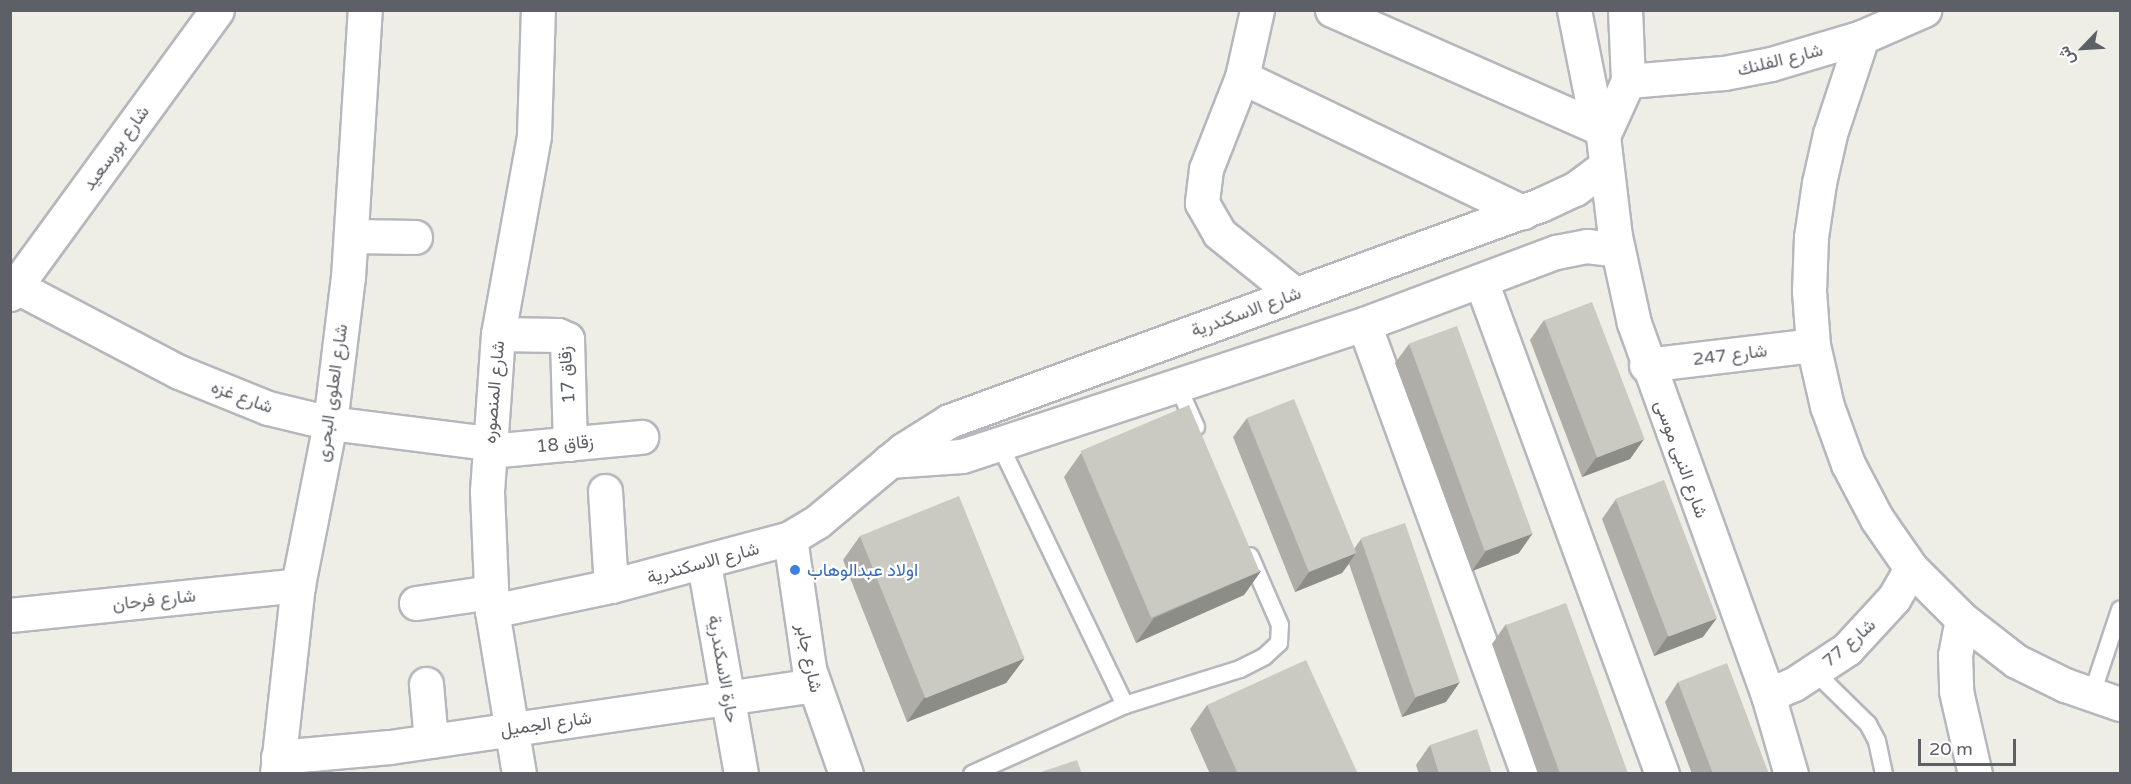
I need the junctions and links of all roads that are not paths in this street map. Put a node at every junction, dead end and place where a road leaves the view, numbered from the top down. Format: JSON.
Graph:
{"nodes":[{"id":1,"x":217,"y":10,"type":"edge"},
{"id":2,"x":365,"y":10,"type":"edge"},
{"id":3,"x":538,"y":10,"type":"edge"},
{"id":4,"x":1257,"y":10,"type":"edge"},
{"id":5,"x":1332,"y":10,"type":"edge"},
{"id":6,"x":1574,"y":10,"type":"edge"},
{"id":7,"x":1625,"y":10,"type":"edge"},
{"id":8,"x":1924,"y":10,"type":"edge"},
{"id":9,"x":1862,"y":37,"type":"junction"},
{"id":10,"x":1242,"y":77,"type":"junction"},
{"id":11,"x":1628,"y":81,"type":"junction"},
{"id":12,"x":1603,"y":144,"type":"junction"},
{"id":13,"x":1523,"y":212,"type":"junction"},
{"id":14,"x":352,"y":236,"type":"junction"},
{"id":15,"x":415,"y":237,"type":"dead end"},
{"id":16,"x":1618,"y":250,"type":"junction"},
{"id":17,"x":1481,"y":281,"type":"junction"},
{"id":18,"x":12,"y":290,"type":"edge"},
{"id":19,"x":1295,"y":294,"type":"junction"},
{"id":20,"x":1364,"y":324,"type":"junction"},
{"id":21,"x":498,"y":334,"type":"junction"},
{"id":22,"x":1162,"y":344,"type":"junction"},
{"id":23,"x":1813,"y":345,"type":"junction"},
{"id":24,"x":1646,"y":365,"type":"junction"},
{"id":25,"x":1177,"y":384,"type":"junction"},
{"id":26,"x":330,"y":423,"type":"junction"},
{"id":27,"x":641,"y":437,"type":"dead end"},
{"id":28,"x":1200,"y":439,"type":"edge"},
{"id":29,"x":999,"y":443,"type":"junction"},
{"id":30,"x":570,"y":444,"type":"junction"},
{"id":31,"x":489,"y":447,"type":"junction"},
{"id":32,"x":889,"y":461,"type":"junction"},
{"id":33,"x":605,"y":491,"type":"dead end"},
{"id":34,"x":790,"y":538,"type":"junction"},
{"id":35,"x":1242,"y":538,"type":"edge"},
{"id":36,"x":705,"y":564,"type":"junction"},
{"id":37,"x":1911,"y":568,"type":"junction"},
{"id":38,"x":298,"y":585,"type":"junction"},
{"id":39,"x":611,"y":586,"type":"junction"},
{"id":40,"x":492,"y":601,"type":"junction"},
{"id":41,"x":416,"y":603,"type":"dead end"},
{"id":42,"x":2121,"y":610,"type":"edge"},
{"id":43,"x":10,"y":615,"type":"edge"},
{"id":44,"x":1962,"y":619,"type":"junction"},
{"id":45,"x":1815,"y":672,"type":"junction"},
{"id":46,"x":426,"y":684,"type":"dead end"},
{"id":47,"x":813,"y":685,"type":"junction"},
{"id":48,"x":1768,"y":695,"type":"junction"},
{"id":49,"x":728,"y":698,"type":"junction"},
{"id":50,"x":2106,"y":699,"type":"edge"},
{"id":51,"x":1125,"y":705,"type":"junction"},
{"id":52,"x":509,"y":729,"type":"junction"},
{"id":53,"x":431,"y":741,"type":"junction"},
{"id":54,"x":390,"y":760,"type":"edge"},
{"id":55,"x":278,"y":765,"type":"edge"},
{"id":56,"x":519,"y":774,"type":"edge"},
{"id":57,"x":741,"y":774,"type":"edge"},
{"id":58,"x":846,"y":774,"type":"edge"},
{"id":59,"x":972,"y":774,"type":"edge"},
{"id":60,"x":1528,"y":774,"type":"edge"},
{"id":61,"x":1662,"y":774,"type":"edge"},
{"id":62,"x":1791,"y":774,"type":"edge"},
{"id":63,"x":1884,"y":774,"type":"edge"},
{"id":64,"x":1975,"y":774,"type":"edge"}],
"edges":[{"from":1,"to":18,"type":"street","name":"شارع بورسعيد"},
{"from":2,"to":14,"type":"street","name":"شارع العلوى البحرى"},
{"from":3,"to":21,"type":"street","name":"شارع المنصوره"},
{"from":4,"to":10,"type":"street"},
{"from":5,"to":12,"type":"street"},
{"from":6,"to":12,"type":"street","name":"شارع النبى موسى"},
{"from":7,"to":11,"type":"street"},
{"from":8,"to":9,"type":"street","name":"شارع الفلنك"},
{"from":9,"to":11,"type":"street","name":"شارع الفلنك"},
{"from":9,"to":23,"type":"street"},
{"from":10,"to":13,"type":"street"},
{"from":10,"to":19,"type":"street"},
{"from":11,"to":12,"type":"street"},
{"from":12,"to":13,"type":"street","name":"شارع الاسكندرية"},
{"from":12,"to":16,"type":"street","name":"شارع النبى موسى"},
{"from":13,"to":19,"type":"street","name":"شارع الاسكندرية"},
{"from":14,"to":15,"type":"street"},
{"from":14,"to":26,"type":"street","name":"شارع العلوى البحرى"},
{"from":16,"to":17,"type":"street"},
{"from":16,"to":24,"type":"street","name":"شارع النبى موسى"},
{"from":17,"to":20,"type":"street"},
{"from":17,"to":61,"type":"street"},
{"from":18,"to":26,"type":"street","name":"شارع غزه"},
{"from":19,"to":22,"type":"street","name":"شارع الاسكندرية"},
{"from":20,"to":25,"type":"street"},
{"from":20,"to":60,"type":"street"},
{"from":21,"to":30,"type":"street","name":"زقاق 17"},
{"from":21,"to":31,"type":"street","name":"شارع المنصوره"},
{"from":22,"to":25,"type":"street"},
{"from":22,"to":32,"type":"street","name":"شارع الاسكندرية"},
{"from":23,"to":24,"type":"street","name":"شارع 247"},
{"from":23,"to":37,"type":"street"},
{"from":24,"to":48,"type":"street","name":"شارع النبى موسى"},
{"from":25,"to":28,"type":"lane"},
{"from":25,"to":29,"type":"street"},
{"from":26,"to":31,"type":"street","name":"شارع غزه"},
{"from":26,"to":38,"type":"street","name":"شارع العلوى البحرى"},
{"from":27,"to":30,"type":"street","name":"زقاق 18"},
{"from":29,"to":32,"type":"street"},
{"from":29,"to":51,"type":"lane"},
{"from":30,"to":31,"type":"street","name":"زقاق 18"},
{"from":31,"to":40,"type":"street","name":"شارع المنصوره"},
{"from":32,"to":34,"type":"street","name":"شارع الاسكندرية"},
{"from":33,"to":39,"type":"street"},
{"from":34,"to":36,"type":"street","name":"شارع الاسكندرية"},
{"from":34,"to":47,"type":"street","name":"شارع جابر"},
{"from":35,"to":51,"type":"lane"},
{"from":36,"to":39,"type":"street","name":"شارع الاسكندرية"},
{"from":36,"to":49,"type":"street","name":"حارة الاسكندرية"},
{"from":37,"to":44,"type":"street"},
{"from":37,"to":45,"type":"street","name":"شارع 77"},
{"from":38,"to":43,"type":"street","name":"شارع فرحان"},
{"from":38,"to":55,"type":"street","name":"شارع العلوى البحرى"},
{"from":39,"to":40,"type":"street","name":"شارع الاسكندرية"},
{"from":40,"to":41,"type":"street","name":"شارع الاسكندرية"},
{"from":40,"to":52,"type":"street","name":"شارع المنصوره"},
{"from":42,"to":50,"type":"lane"},
{"from":44,"to":50,"type":"street"},
{"from":44,"to":64,"type":"street"},
{"from":45,"to":48,"type":"street","name":"شارع 77"},
{"from":45,"to":63,"type":"lane"},
{"from":46,"to":53,"type":"street"},
{"from":47,"to":49,"type":"street","name":"شارع الجميل"},
{"from":47,"to":58,"type":"street","name":"شارع جابر"},
{"from":48,"to":62,"type":"street","name":"شارع النبى موسى"},
{"from":49,"to":52,"type":"street","name":"شارع الجميل"},
{"from":49,"to":57,"type":"street","name":"حارة الاسكندرية"},
{"from":51,"to":59,"type":"lane"},
{"from":52,"to":53,"type":"street","name":"شارع الجميل"},
{"from":52,"to":56,"type":"street","name":"شارع المنصوره"},
{"from":53,"to":54,"type":"street","name":"شارع الجميل"},
{"from":54,"to":55,"type":"street","name":"شارع الجميل"}]}
